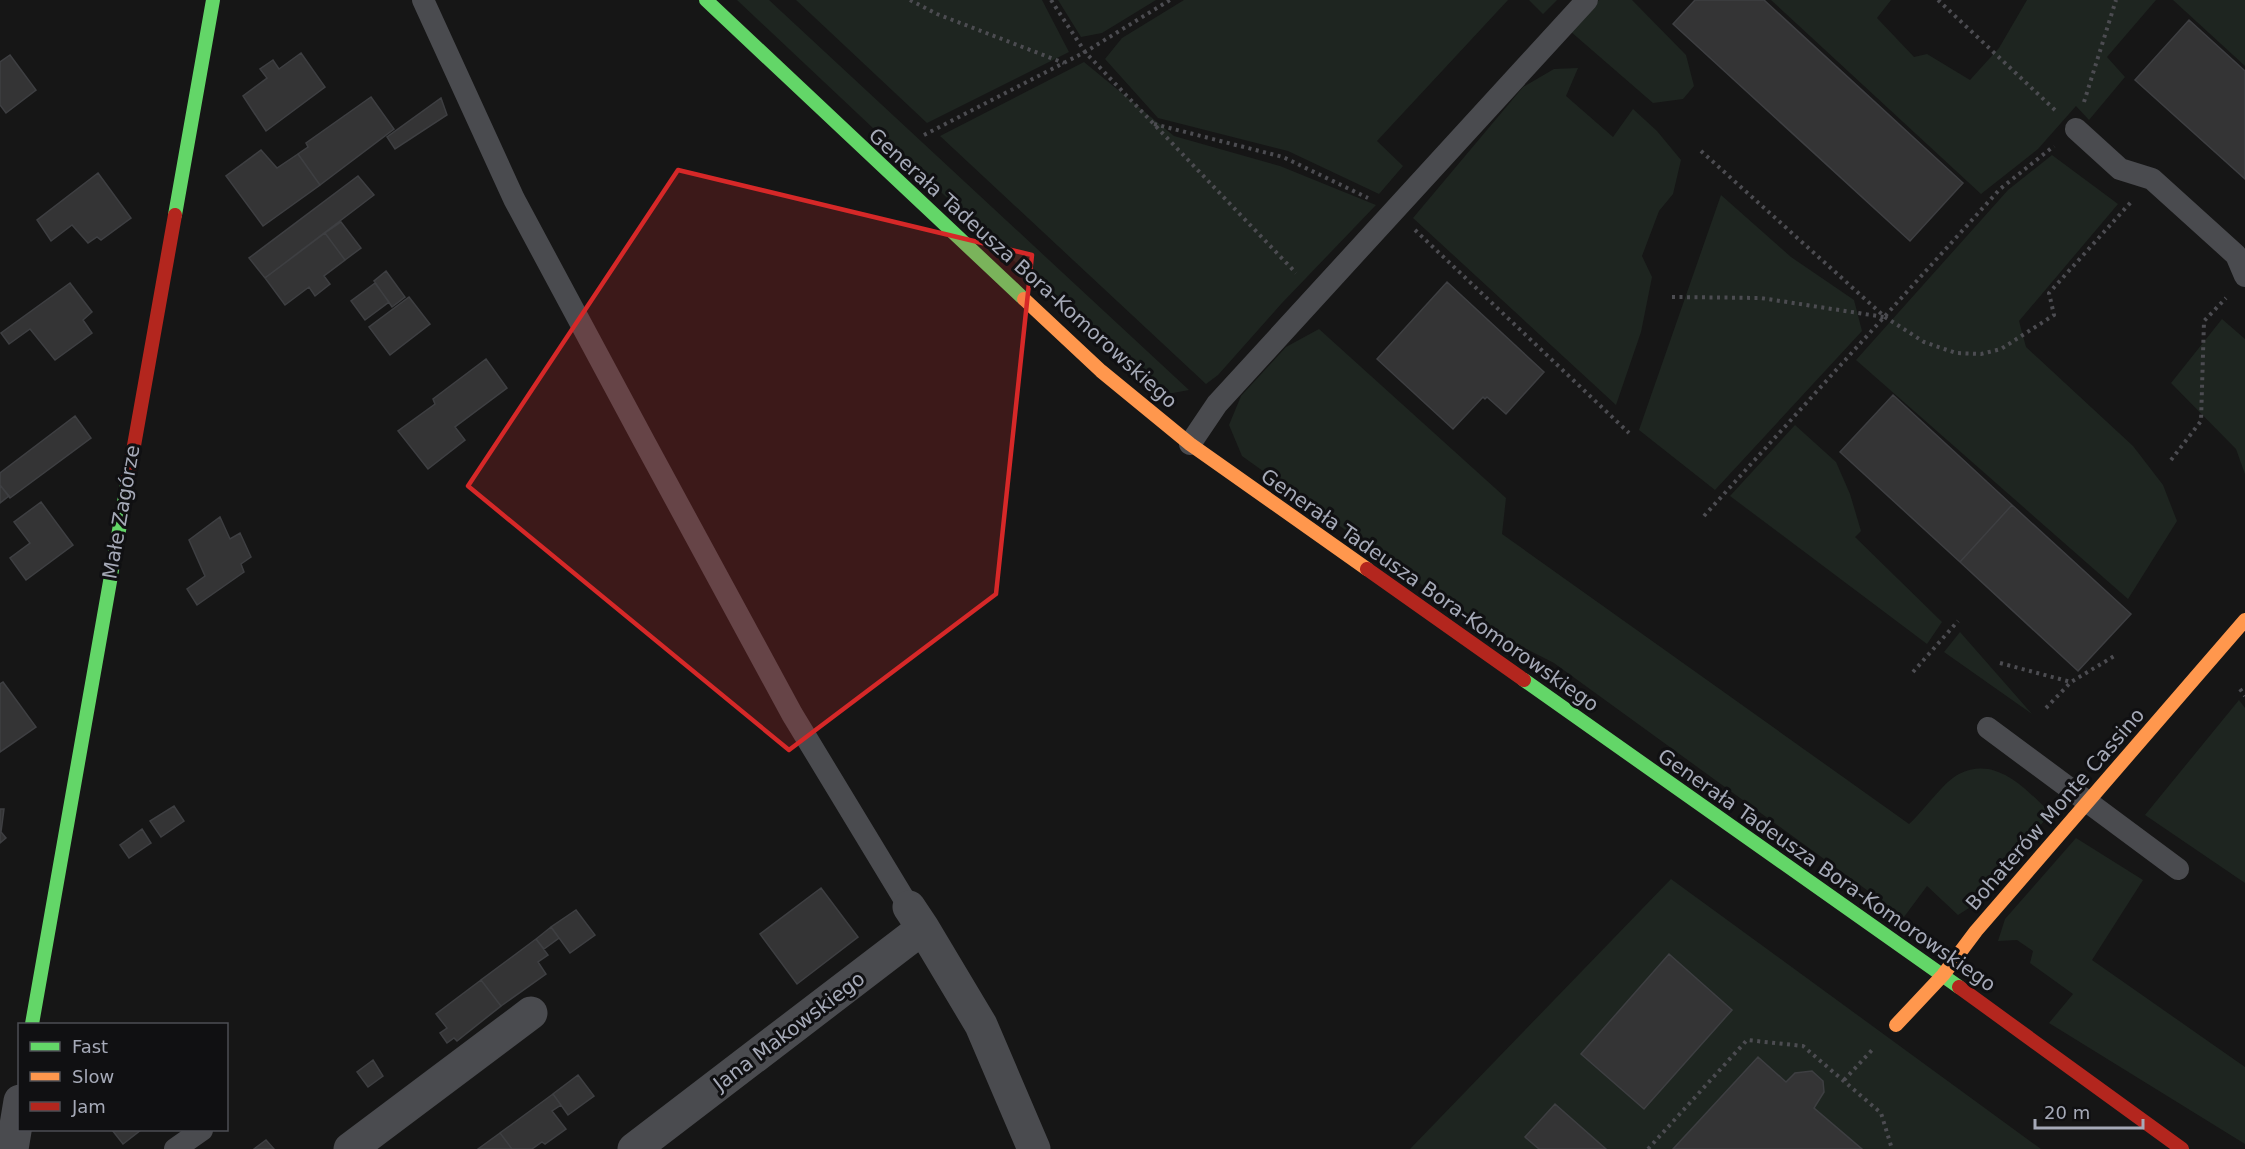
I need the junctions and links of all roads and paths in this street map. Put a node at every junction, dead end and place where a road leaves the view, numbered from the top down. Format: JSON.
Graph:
{"nodes":[{"id":1,"x":213,"y":0,"type":"edge"},
{"id":2,"x":423,"y":0,"type":"edge"},
{"id":3,"x":706,"y":0,"type":"edge"},
{"id":4,"x":910,"y":0,"type":"edge"},
{"id":5,"x":1051,"y":0,"type":"edge"},
{"id":6,"x":1170,"y":0,"type":"edge"},
{"id":7,"x":1587,"y":0,"type":"edge"},
{"id":8,"x":1938,"y":0,"type":"edge"},
{"id":9,"x":2116,"y":0,"type":"edge"},
{"id":10,"x":1085,"y":52,"type":"junction"},
{"id":11,"x":1064,"y":63,"type":"junction"},
{"id":12,"x":1154,"y":124,"type":"junction"},
{"id":13,"x":2076,"y":129,"type":"junction"},
{"id":14,"x":924,"y":135,"type":"dead end"},
{"id":15,"x":1701,"y":151,"type":"dead end"},
{"id":16,"x":2152,"y":179,"type":"junction"},
{"id":17,"x":1395,"y":211,"type":"junction"},
{"id":18,"x":2245,"y":276,"type":"edge"},
{"id":19,"x":1318,"y":295,"type":"junction"},
{"id":20,"x":2229,"y":295,"type":"dead end"},
{"id":21,"x":1672,"y":297,"type":"dead end"},
{"id":22,"x":1885,"y":317,"type":"junction"},
{"id":23,"x":1629,"y":432,"type":"dead end"},
{"id":24,"x":1190,"y":444,"type":"junction"},
{"id":25,"x":2171,"y":460,"type":"dead end"},
{"id":26,"x":1704,"y":516,"type":"dead end"},
{"id":27,"x":2245,"y":620,"type":"edge"},
{"id":28,"x":1958,"y":621,"type":"dead end"},
{"id":29,"x":2116,"y":656,"type":"dead end"},
{"id":30,"x":2000,"y":663,"type":"dead end"},
{"id":31,"x":1913,"y":672,"type":"dead end"},
{"id":32,"x":2071,"y":682,"type":"junction"},
{"id":33,"x":2240,"y":689,"type":"dead end"},
{"id":34,"x":2245,"y":696,"type":"edge"},
{"id":35,"x":2046,"y":708,"type":"dead end"},
{"id":36,"x":1988,"y":728,"type":"dead end"},
{"id":37,"x":2089,"y":801,"type":"junction"},
{"id":38,"x":2178,"y":868,"type":"dead end"},
{"id":39,"x":916,"y":917,"type":"junction"},
{"id":40,"x":1943,"y":975,"type":"junction"},
{"id":41,"x":531,"y":1013,"type":"dead end"},
{"id":42,"x":32,"y":1023,"type":"edge"},
{"id":43,"x":1896,"y":1025,"type":"joint"},
{"id":44,"x":1844,"y":1080,"type":"junction"},
{"id":45,"x":18,"y":1113,"type":"edge"},
{"id":46,"x":201,"y":1131,"type":"edge"},
{"id":47,"x":12,"y":1149,"type":"edge"},
{"id":48,"x":175,"y":1149,"type":"edge"},
{"id":49,"x":350,"y":1149,"type":"edge"},
{"id":50,"x":634,"y":1149,"type":"edge"},
{"id":51,"x":1034,"y":1149,"type":"edge"},
{"id":52,"x":1648,"y":1149,"type":"edge"},
{"id":53,"x":1892,"y":1149,"type":"edge"},
{"id":54,"x":2182,"y":1149,"type":"edge"}],
"edges":[{"from":1,"to":42,"type":"street","name":"Małe Zagórze"},
{"from":2,"to":39,"type":"lane"},
{"from":3,"to":24,"type":"street","name":"Generała Tadeusza Bora-Komorowskiego"},
{"from":4,"to":11,"type":"path"},
{"from":5,"to":10,"type":"path"},
{"from":6,"to":10,"type":"path"},
{"from":7,"to":17,"type":"lane"},
{"from":8,"to":13,"type":"path"},
{"from":9,"to":13,"type":"path"},
{"from":10,"to":11,"type":"path"},
{"from":10,"to":12,"type":"path"},
{"from":11,"to":14,"type":"path"},
{"from":12,"to":17,"type":"path"},
{"from":12,"to":19,"type":"path"},
{"from":13,"to":16,"type":"lane"},
{"from":13,"to":22,"type":"path"},
{"from":15,"to":22,"type":"path"},
{"from":16,"to":18,"type":"lane"},
{"from":16,"to":22,"type":"path"},
{"from":17,"to":19,"type":"lane"},
{"from":17,"to":23,"type":"path"},
{"from":19,"to":24,"type":"lane"},
{"from":20,"to":25,"type":"path"},
{"from":21,"to":22,"type":"path"},
{"from":22,"to":26,"type":"path"},
{"from":24,"to":40,"type":"street","name":"Generała Tadeusza Bora-Komorowskiego"},
{"from":27,"to":37,"type":"street","name":"Bohaterów Monte Cassino"},
{"from":28,"to":31,"type":"path"},
{"from":29,"to":32,"type":"path"},
{"from":30,"to":32,"type":"path"},
{"from":32,"to":35,"type":"path"},
{"from":33,"to":34,"type":"path"},
{"from":36,"to":37,"type":"lane"},
{"from":37,"to":38,"type":"lane"},
{"from":37,"to":40,"type":"street","name":"Bohaterów Monte Cassino"},
{"from":39,"to":50,"type":"street","name":"Jana Makowskiego"},
{"from":39,"to":51,"type":"street"},
{"from":40,"to":43,"type":"street","name":"Bohaterów Monte Cassino"},
{"from":40,"to":54,"type":"street","name":"Generała Tadeusza Bora-Komorowskiego"},
{"from":41,"to":49,"type":"street"},
{"from":43,"to":44,"type":"path"},
{"from":44,"to":52,"type":"path"},
{"from":44,"to":53,"type":"path"},
{"from":45,"to":47,"type":"street"},
{"from":46,"to":48,"type":"lane"}]}
